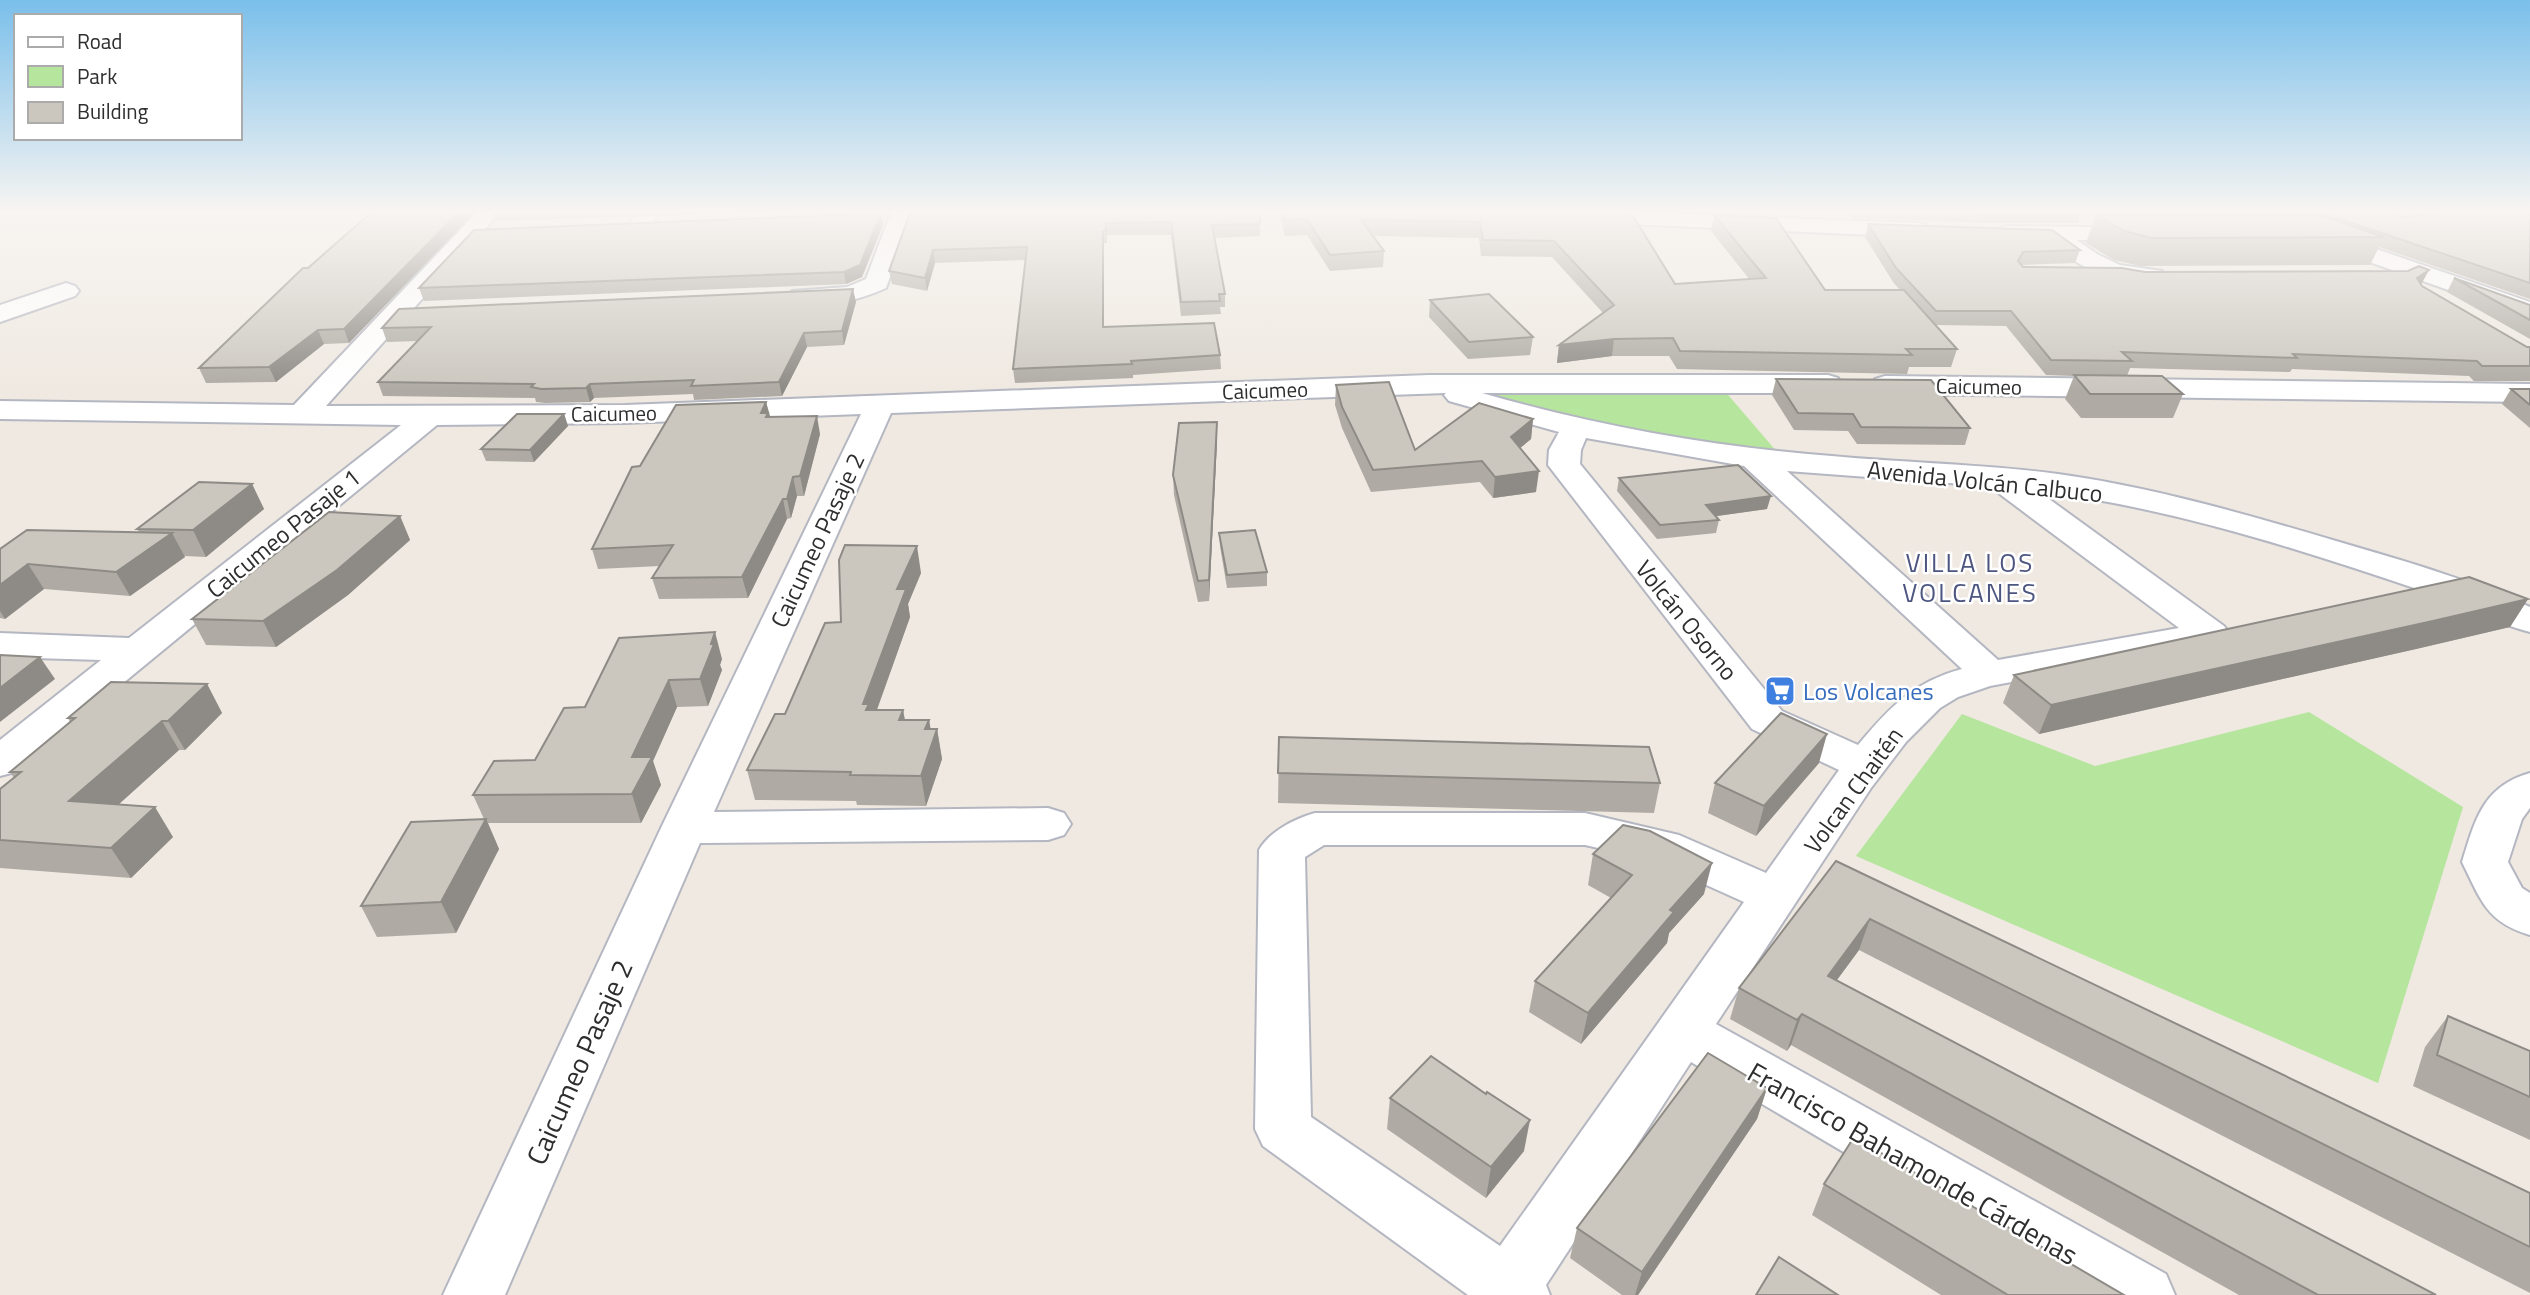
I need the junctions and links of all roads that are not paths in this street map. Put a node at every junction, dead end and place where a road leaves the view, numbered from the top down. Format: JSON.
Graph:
{"nodes":[{"id":1,"x":439,"y":270,"type":"edge"},
{"id":2,"x":882,"y":270,"type":"edge"},
{"id":3,"x":2111,"y":270,"type":"edge"},
{"id":4,"x":2414,"y":270,"type":"edge"},
{"id":5,"x":2066,"y":273,"type":"edge"},
{"id":6,"x":2117,"y":273,"type":"junction"},
{"id":7,"x":2424,"y":274,"type":"junction"},
{"id":8,"x":2354,"y":275,"type":"edge"},
{"id":9,"x":2394,"y":275,"type":"junction"},
{"id":10,"x":2180,"y":276,"type":"edge"},
{"id":11,"x":66,"y":291,"type":"dead end"},
{"id":12,"x":782,"y":297,"type":"edge"},
{"id":13,"x":2452,"y":308,"type":"edge"},
{"id":14,"x":424,"y":312,"type":"edge"},
{"id":15,"x":2530,"y":312,"type":"edge"},
{"id":16,"x":396,"y":313,"type":"junction"},
{"id":17,"x":0,"y":314,"type":"edge"},
{"id":18,"x":1429,"y":384,"type":"junction"},
{"id":19,"x":2530,"y":393,"type":"edge"},
{"id":20,"x":880,"y":405,"type":"junction"},
{"id":21,"x":0,"y":411,"type":"edge"},
{"id":22,"x":303,"y":413,"type":"junction"},
{"id":23,"x":430,"y":416,"type":"junction"},
{"id":24,"x":1576,"y":429,"type":"junction"},
{"id":25,"x":1755,"y":459,"type":"junction"},
{"id":26,"x":1999,"y":478,"type":"junction"},
{"id":27,"x":2452,"y":588,"type":"junction"},
{"id":28,"x":2371,"y":603,"type":"edge"},
{"id":29,"x":2530,"y":621,"type":"edge"},
{"id":30,"x":0,"y":645,"type":"edge"},
{"id":31,"x":136,"y":650,"type":"junction"},
{"id":32,"x":1990,"y":674,"type":"junction"},
{"id":33,"x":0,"y":762,"type":"edge"},
{"id":34,"x":1867,"y":766,"type":"junction"},
{"id":35,"x":2530,"y":788,"type":"edge"},
{"id":36,"x":1048,"y":824,"type":"dead end"},
{"id":37,"x":684,"y":828,"type":"junction"},
{"id":38,"x":1806,"y":877,"type":"junction"},
{"id":39,"x":2530,"y":917,"type":"edge"},
{"id":40,"x":1682,"y":1031,"type":"junction"},
{"id":41,"x":1510,"y":1292,"type":"edge"},
{"id":42,"x":474,"y":1295,"type":"edge"},
{"id":43,"x":2144,"y":1295,"type":"edge"}],
"edges":[{"from":1,"to":16,"type":"street"},
{"from":2,"to":12,"type":"street"},
{"from":3,"to":6,"type":"street"},
{"from":4,"to":7,"type":"street"},
{"from":5,"to":6,"type":"street"},
{"from":6,"to":10,"type":"street"},
{"from":7,"to":9,"type":"street"},
{"from":7,"to":15,"type":"street"},
{"from":8,"to":9,"type":"street"},
{"from":9,"to":13,"type":"street"},
{"from":11,"to":17,"type":"street"},
{"from":14,"to":16,"type":"street"},
{"from":16,"to":22,"type":"street"},
{"from":18,"to":19,"type":"street","name":"Caicumeo"},
{"from":18,"to":20,"type":"street","name":"Caicumeo"},
{"from":18,"to":24,"type":"street","name":"Avenida Volcán Calbuco"},
{"from":20,"to":23,"type":"street","name":"Caicumeo"},
{"from":20,"to":37,"type":"street","name":"Caicumeo Pasaje 2"},
{"from":21,"to":22,"type":"street","name":"Caicumeo"},
{"from":22,"to":23,"type":"street","name":"Caicumeo"},
{"from":23,"to":31,"type":"street","name":"Caicumeo Pasaje 1"},
{"from":24,"to":25,"type":"street","name":"Avenida Volcán Calbuco"},
{"from":24,"to":34,"type":"street","name":"Volcán Osorno"},
{"from":25,"to":26,"type":"street","name":"Avenida Volcán Calbuco"},
{"from":25,"to":32,"type":"street"},
{"from":26,"to":27,"type":"street","name":"Avenida Volcán Calbuco"},
{"from":26,"to":32,"type":"street","name":"Volcan Chaitén"},
{"from":27,"to":28,"type":"street"},
{"from":27,"to":29,"type":"street","name":"Avenida Volcán Calbuco"},
{"from":30,"to":31,"type":"street"},
{"from":31,"to":33,"type":"street","name":"Caicumeo Pasaje 1"},
{"from":32,"to":34,"type":"street","name":"Volcan Chaitén"},
{"from":34,"to":38,"type":"street","name":"Volcan Chaitén"},
{"from":35,"to":39,"type":"street"},
{"from":36,"to":37,"type":"street"},
{"from":37,"to":42,"type":"street","name":"Caicumeo Pasaje 2"},
{"from":38,"to":40,"type":"street","name":"Volcan Chaitén"},
{"from":38,"to":41,"type":"street"},
{"from":40,"to":41,"type":"street","name":"Volcan Chaitén"},
{"from":40,"to":43,"type":"street","name":"Francisco Bahamonde Cárdenas"}]}
